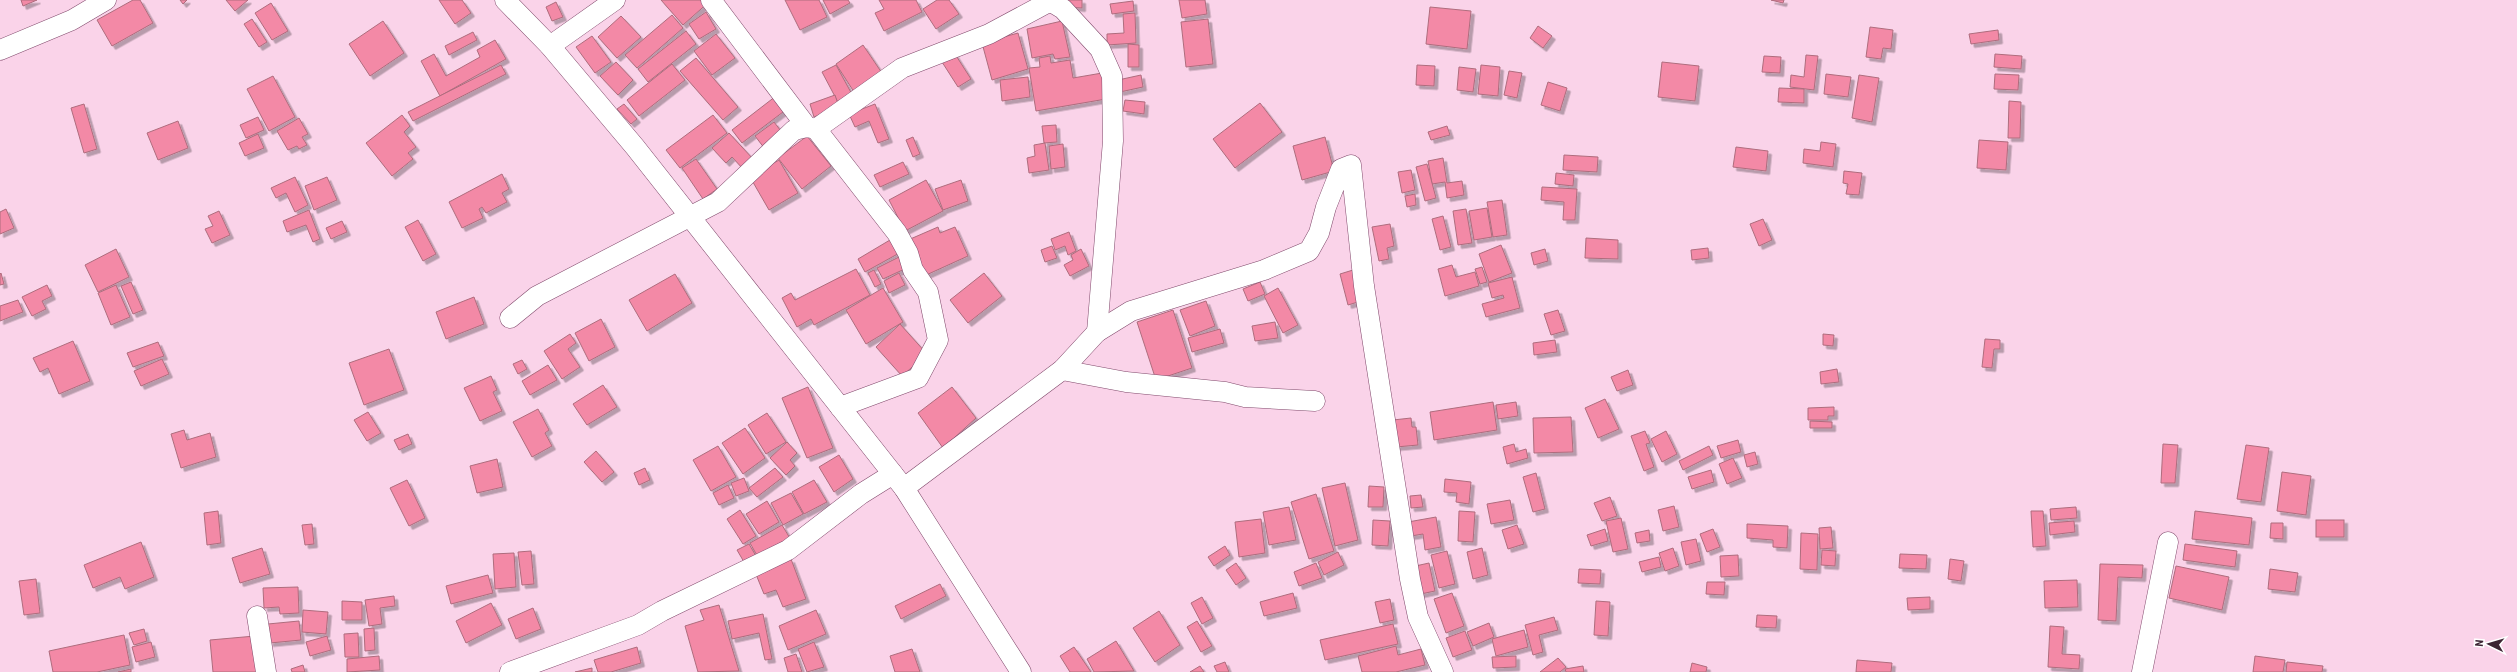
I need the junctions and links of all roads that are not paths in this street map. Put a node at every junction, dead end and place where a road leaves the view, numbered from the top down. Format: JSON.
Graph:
{"nodes":[{"id":1,"x":106,"y":0,"type":"edge"},
{"id":2,"x":505,"y":0,"type":"edge"},
{"id":3,"x":615,"y":0,"type":"edge"},
{"id":4,"x":711,"y":0,"type":"edge"},
{"id":5,"x":550,"y":46,"type":"junction"},
{"id":6,"x":0,"y":50,"type":"edge"},
{"id":7,"x":812,"y":128,"type":"junction"},
{"id":8,"x":688,"y":216,"type":"junction"},
{"id":9,"x":510,"y":318,"type":"dead end"},
{"id":10,"x":1097,"y":332,"type":"junction"},
{"id":11,"x":1062,"y":370,"type":"junction"},
{"id":12,"x":1315,"y":401,"type":"dead end"},
{"id":13,"x":840,"y":407,"type":"junction"},
{"id":14,"x":899,"y":481,"type":"junction"},
{"id":15,"x":2168,"y":542,"type":"dead end"},
{"id":16,"x":257,"y":616,"type":"dead end"},
{"id":17,"x":266,"y":672,"type":"edge"},
{"id":18,"x":510,"y":672,"type":"edge"},
{"id":19,"x":1021,"y":672,"type":"edge"},
{"id":20,"x":1443,"y":672,"type":"edge"},
{"id":21,"x":2142,"y":672,"type":"edge"}],
"edges":[{"from":1,"to":6,"type":"street"},
{"from":2,"to":5,"type":"street"},
{"from":3,"to":5,"type":"street"},
{"from":4,"to":7,"type":"street"},
{"from":5,"to":8,"type":"street"},
{"from":7,"to":8,"type":"street"},
{"from":7,"to":10,"type":"street"},
{"from":7,"to":13,"type":"street"},
{"from":8,"to":9,"type":"street"},
{"from":8,"to":13,"type":"street"},
{"from":10,"to":11,"type":"street"},
{"from":10,"to":20,"type":"street"},
{"from":11,"to":12,"type":"street"},
{"from":11,"to":14,"type":"street"},
{"from":13,"to":14,"type":"street"},
{"from":14,"to":18,"type":"street"},
{"from":14,"to":19,"type":"street"},
{"from":15,"to":21,"type":"street"},
{"from":16,"to":17,"type":"street"}]}
